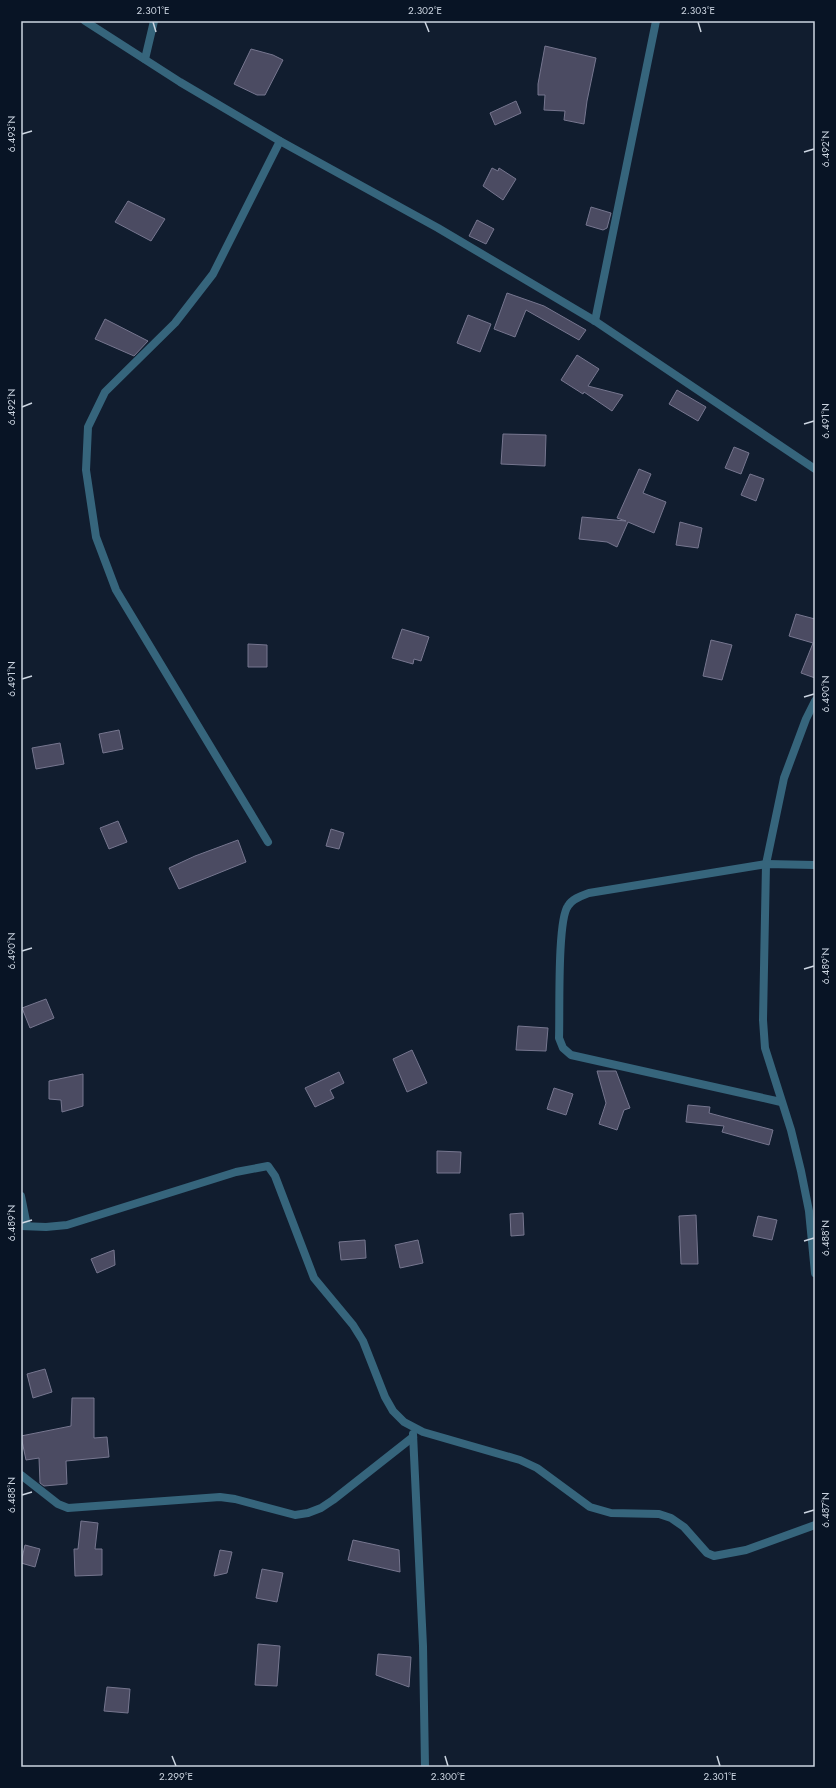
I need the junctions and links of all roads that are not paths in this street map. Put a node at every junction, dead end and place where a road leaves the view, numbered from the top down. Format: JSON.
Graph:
{"nodes":[{"id":1,"x":85,"y":21,"type":"edge"},
{"id":2,"x":154,"y":21,"type":"edge"},
{"id":3,"x":656,"y":21,"type":"edge"},
{"id":4,"x":145,"y":59,"type":"junction"},
{"id":5,"x":280,"y":142,"type":"junction"},
{"id":6,"x":595,"y":321,"type":"junction"},
{"id":7,"x":815,"y":470,"type":"edge"},
{"id":8,"x":815,"y":701,"type":"edge"},
{"id":9,"x":268,"y":842,"type":"dead end"},
{"id":10,"x":766,"y":864,"type":"junction"},
{"id":11,"x":815,"y":865,"type":"edge"},
{"id":12,"x":781,"y":1102,"type":"junction"},
{"id":13,"x":21,"y":1196,"type":"edge"},
{"id":14,"x":24,"y":1226,"type":"edge"},
{"id":15,"x":815,"y":1273,"type":"edge"},
{"id":16,"x":412,"y":1428,"type":"junction"},
{"id":17,"x":413,"y":1437,"type":"junction"},
{"id":18,"x":21,"y":1475,"type":"edge"},
{"id":19,"x":815,"y":1526,"type":"edge"},
{"id":20,"x":425,"y":1767,"type":"edge"}],
"edges":[{"from":1,"to":4,"type":"street"},
{"from":2,"to":4,"type":"street"},
{"from":3,"to":6,"type":"street"},
{"from":4,"to":5,"type":"street"},
{"from":5,"to":6,"type":"street"},
{"from":5,"to":9,"type":"street"},
{"from":6,"to":7,"type":"street"},
{"from":8,"to":10,"type":"street"},
{"from":10,"to":11,"type":"street"},
{"from":10,"to":12,"type":"street"},
{"from":10,"to":12,"type":"street"},
{"from":12,"to":15,"type":"street"},
{"from":13,"to":14,"type":"street"},
{"from":14,"to":16,"type":"street"},
{"from":16,"to":17,"type":"street"},
{"from":16,"to":19,"type":"street"},
{"from":17,"to":18,"type":"street"},
{"from":17,"to":20,"type":"street"}]}
